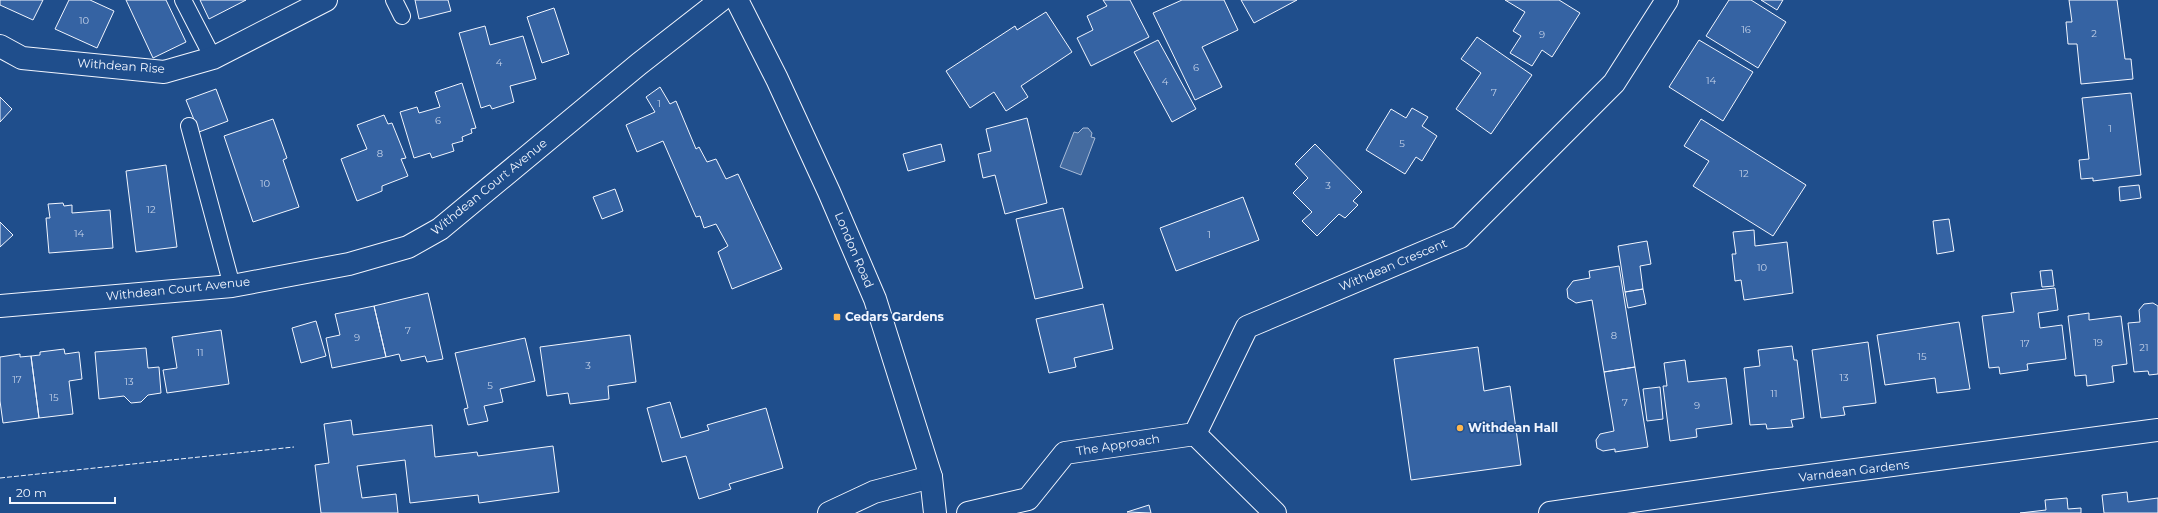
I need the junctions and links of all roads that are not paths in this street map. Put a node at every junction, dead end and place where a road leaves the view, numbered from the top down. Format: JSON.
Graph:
{"nodes":[{"id":1,"x":183,"y":0,"type":"edge"},
{"id":2,"x":326,"y":0,"type":"edge"},
{"id":3,"x":394,"y":0,"type":"edge"},
{"id":4,"x":721,"y":0,"type":"edge"},
{"id":5,"x":737,"y":0,"type":"edge"},
{"id":6,"x":1667,"y":0,"type":"edge"},
{"id":7,"x":402,"y":16,"type":"dead end"},
{"id":8,"x":0,"y":46,"type":"edge"},
{"id":9,"x":214,"y":58,"type":"junction"},
{"id":10,"x":189,"y":126,"type":"dead end"},
{"id":11,"x":232,"y":286,"type":"junction"},
{"id":12,"x":0,"y":306,"type":"edge"},
{"id":13,"x":2158,"y":430,"type":"edge"},
{"id":14,"x":1196,"y":434,"type":"junction"},
{"id":15,"x":931,"y":477,"type":"junction"},
{"id":16,"x":829,"y":513,"type":"edge"},
{"id":17,"x":935,"y":513,"type":"edge"},
{"id":18,"x":968,"y":513,"type":"edge"},
{"id":19,"x":1275,"y":513,"type":"edge"},
{"id":20,"x":1550,"y":513,"type":"edge"}],
"edges":[{"from":1,"to":9,"type":"lane"},
{"from":2,"to":9,"type":"main road","name":"Withdean Rise"},
{"from":3,"to":7,"type":"lane"},
{"from":4,"to":11,"type":"main road","name":"Withdean Court Avenue"},
{"from":5,"to":15,"type":"main road","name":"London Road"},
{"from":6,"to":14,"type":"main road","name":"Withdean Crescent"},
{"from":8,"to":9,"type":"main road","name":"Withdean Rise"},
{"from":10,"to":11,"type":"lane"},
{"from":11,"to":12,"type":"main road","name":"Withdean Court Avenue"},
{"from":13,"to":20,"type":"main road","name":"Varndean Gardens"},
{"from":14,"to":18,"type":"main road","name":"The Approach"},
{"from":14,"to":19,"type":"main road"},
{"from":15,"to":16,"type":"main road"},
{"from":15,"to":17,"type":"main road","name":"London Road"}]}
